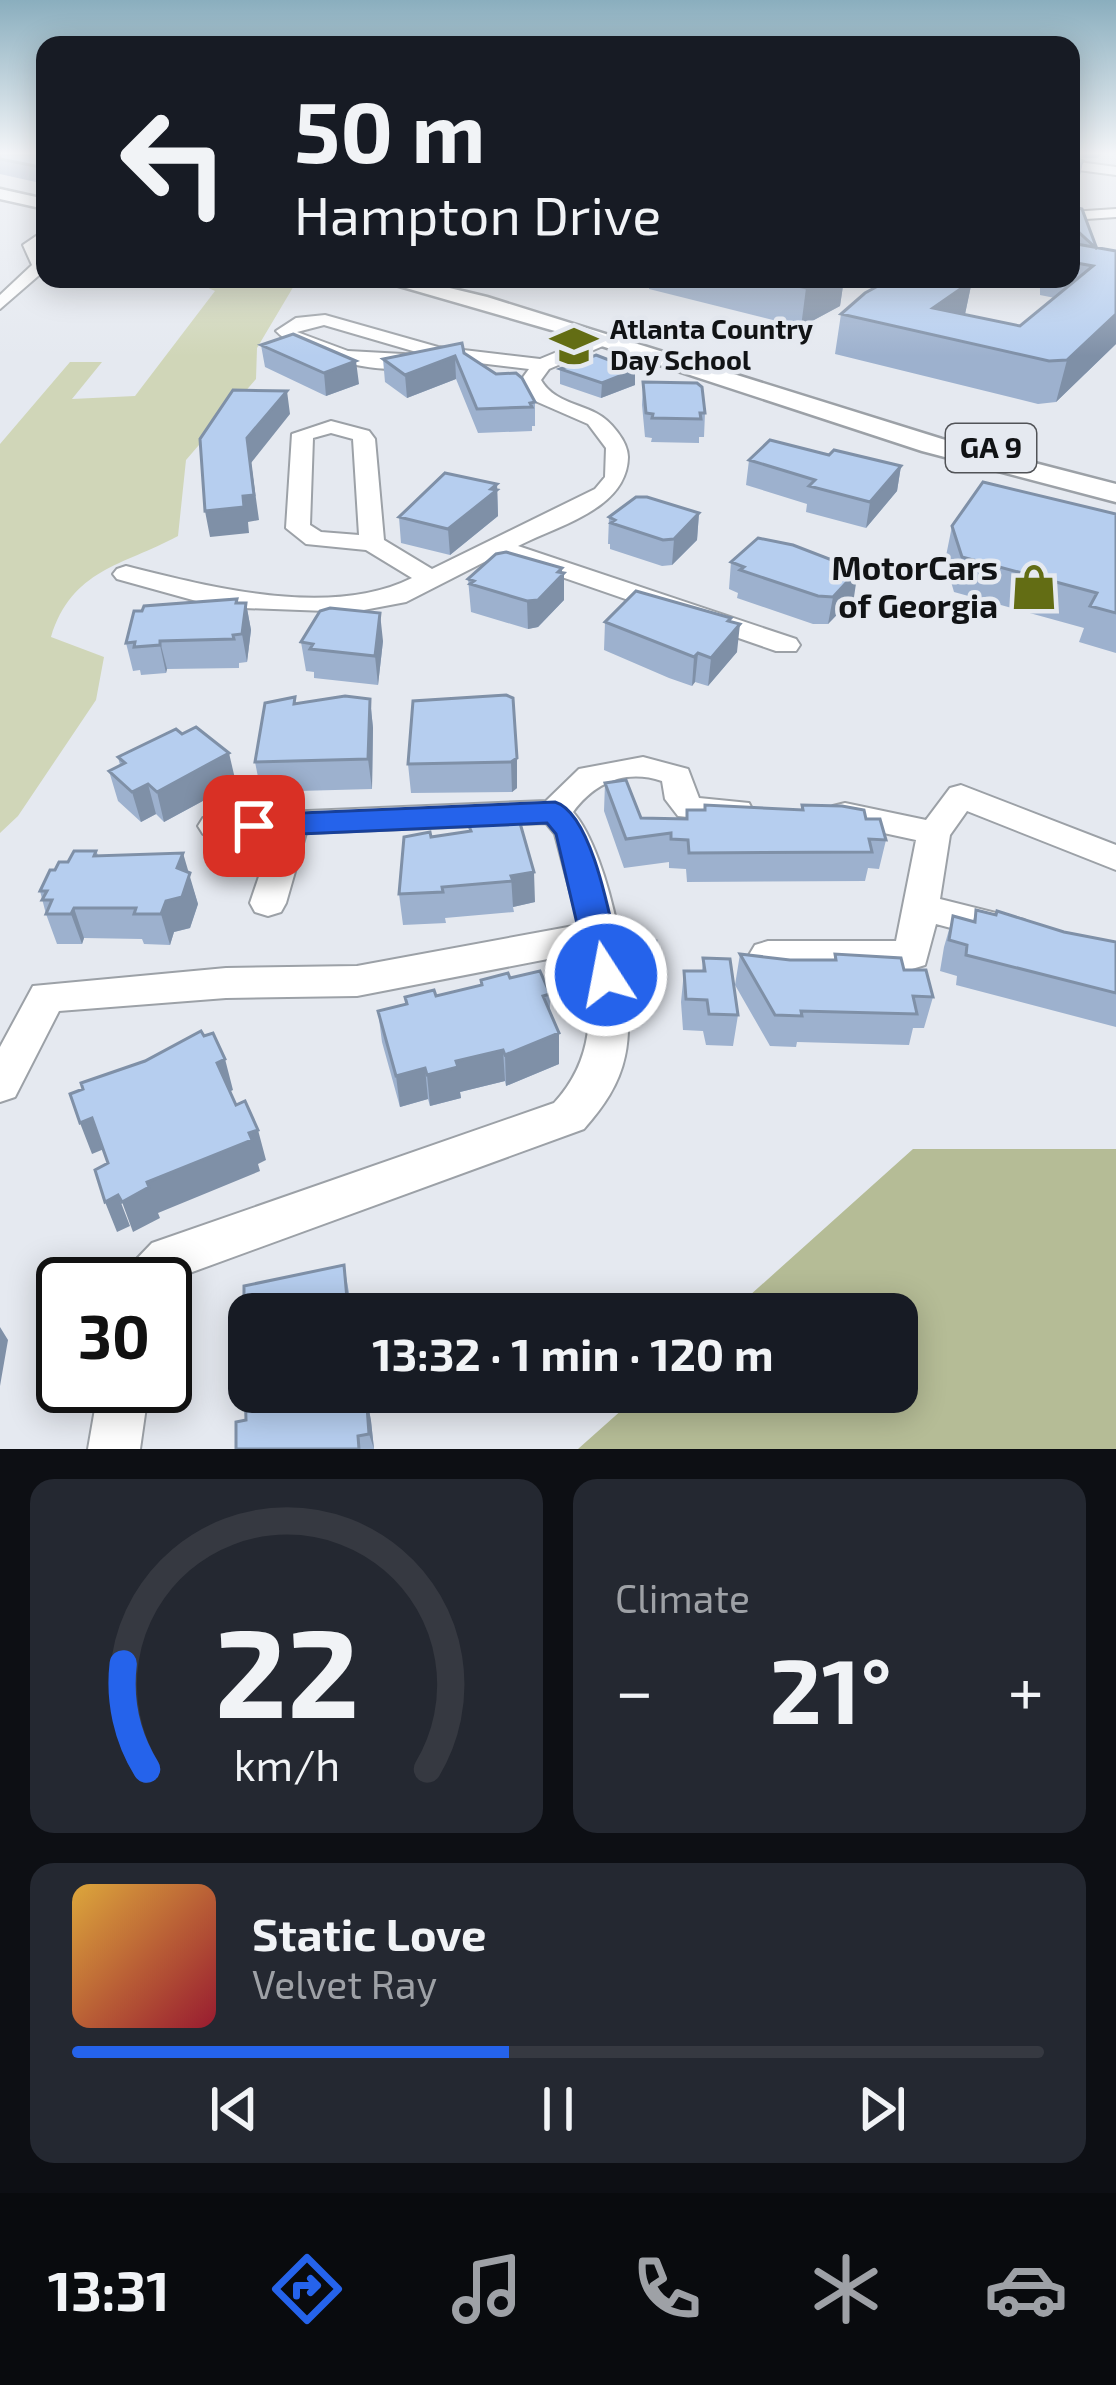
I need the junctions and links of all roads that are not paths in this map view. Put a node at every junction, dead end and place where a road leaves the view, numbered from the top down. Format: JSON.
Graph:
{"nodes":[{"id":1,"x":36,"y":230,"type":"edge"},
{"id":2,"x":36,"y":269,"type":"edge"},
{"id":3,"x":23,"y":277,"type":"junction"},
{"id":4,"x":419,"y":288,"type":"edge"},
{"id":5,"x":0,"y":304,"type":"edge"},
{"id":6,"x":604,"y":339,"type":"junction"},
{"id":7,"x":436,"y":352,"type":"junction"},
{"id":8,"x":542,"y":365,"type":"junction"},
{"id":9,"x":866,"y":421,"type":"junction"},
{"id":10,"x":1116,"y":477,"type":"edge"},
{"id":11,"x":1116,"y":493,"type":"edge"},
{"id":12,"x":372,"y":543,"type":"junction"},
{"id":13,"x":501,"y":548,"type":"junction"},
{"id":14,"x":126,"y":574,"type":"dead end"},
{"id":15,"x":431,"y":579,"type":"junction"},
{"id":16,"x":786,"y":645,"type":"dead end"},
{"id":17,"x":766,"y":811,"type":"edge"},
{"id":18,"x":809,"y":811,"type":"edge"},
{"id":19,"x":555,"y":812,"type":"junction"},
{"id":20,"x":215,"y":826,"type":"dead end"},
{"id":21,"x":292,"y":826,"type":"junction"},
{"id":22,"x":934,"y":832,"type":"junction"},
{"id":23,"x":1116,"y":858,"type":"edge"},
{"id":24,"x":268,"y":903,"type":"dead end"},
{"id":25,"x":921,"y":907,"type":"junction"},
{"id":26,"x":600,"y":935,"type":"junction"},
{"id":27,"x":1051,"y":940,"type":"edge"},
{"id":28,"x":768,"y":955,"type":"edge"},
{"id":29,"x":0,"y":1085,"type":"edge"},
{"id":30,"x":174,"y":1257,"type":"edge"},
{"id":31,"x":120,"y":1413,"type":"edge"},
{"id":32,"x":114,"y":1449,"type":"edge"}],
"edges":[{"from":1,"to":3,"type":"street"},
{"from":2,"to":3,"type":"street"},
{"from":3,"to":5,"type":"street"},
{"from":4,"to":6,"type":"main road","number":"GA 9"},
{"from":6,"to":8,"type":"street"},
{"from":6,"to":9,"type":"main road","number":"GA 9"},
{"from":7,"to":7,"type":"street"},
{"from":7,"to":8,"type":"street"},
{"from":8,"to":13,"type":"street"},
{"from":9,"to":10,"type":"main road","number":"GA 9"},
{"from":9,"to":11,"type":"main road","number":"GA 9"},
{"from":12,"to":12,"type":"street"},
{"from":12,"to":15,"type":"street"},
{"from":13,"to":15,"type":"street"},
{"from":13,"to":16,"type":"street"},
{"from":14,"to":15,"type":"street"},
{"from":17,"to":19,"type":"street"},
{"from":18,"to":22,"type":"street"},
{"from":19,"to":21,"type":"street"},
{"from":19,"to":26,"type":"street"},
{"from":20,"to":21,"type":"street"},
{"from":21,"to":24,"type":"street"},
{"from":22,"to":23,"type":"street"},
{"from":22,"to":25,"type":"street"},
{"from":25,"to":27,"type":"street"},
{"from":25,"to":28,"type":"street"},
{"from":26,"to":29,"type":"street"},
{"from":26,"to":30,"type":"street"},
{"from":31,"to":32,"type":"street"}]}
